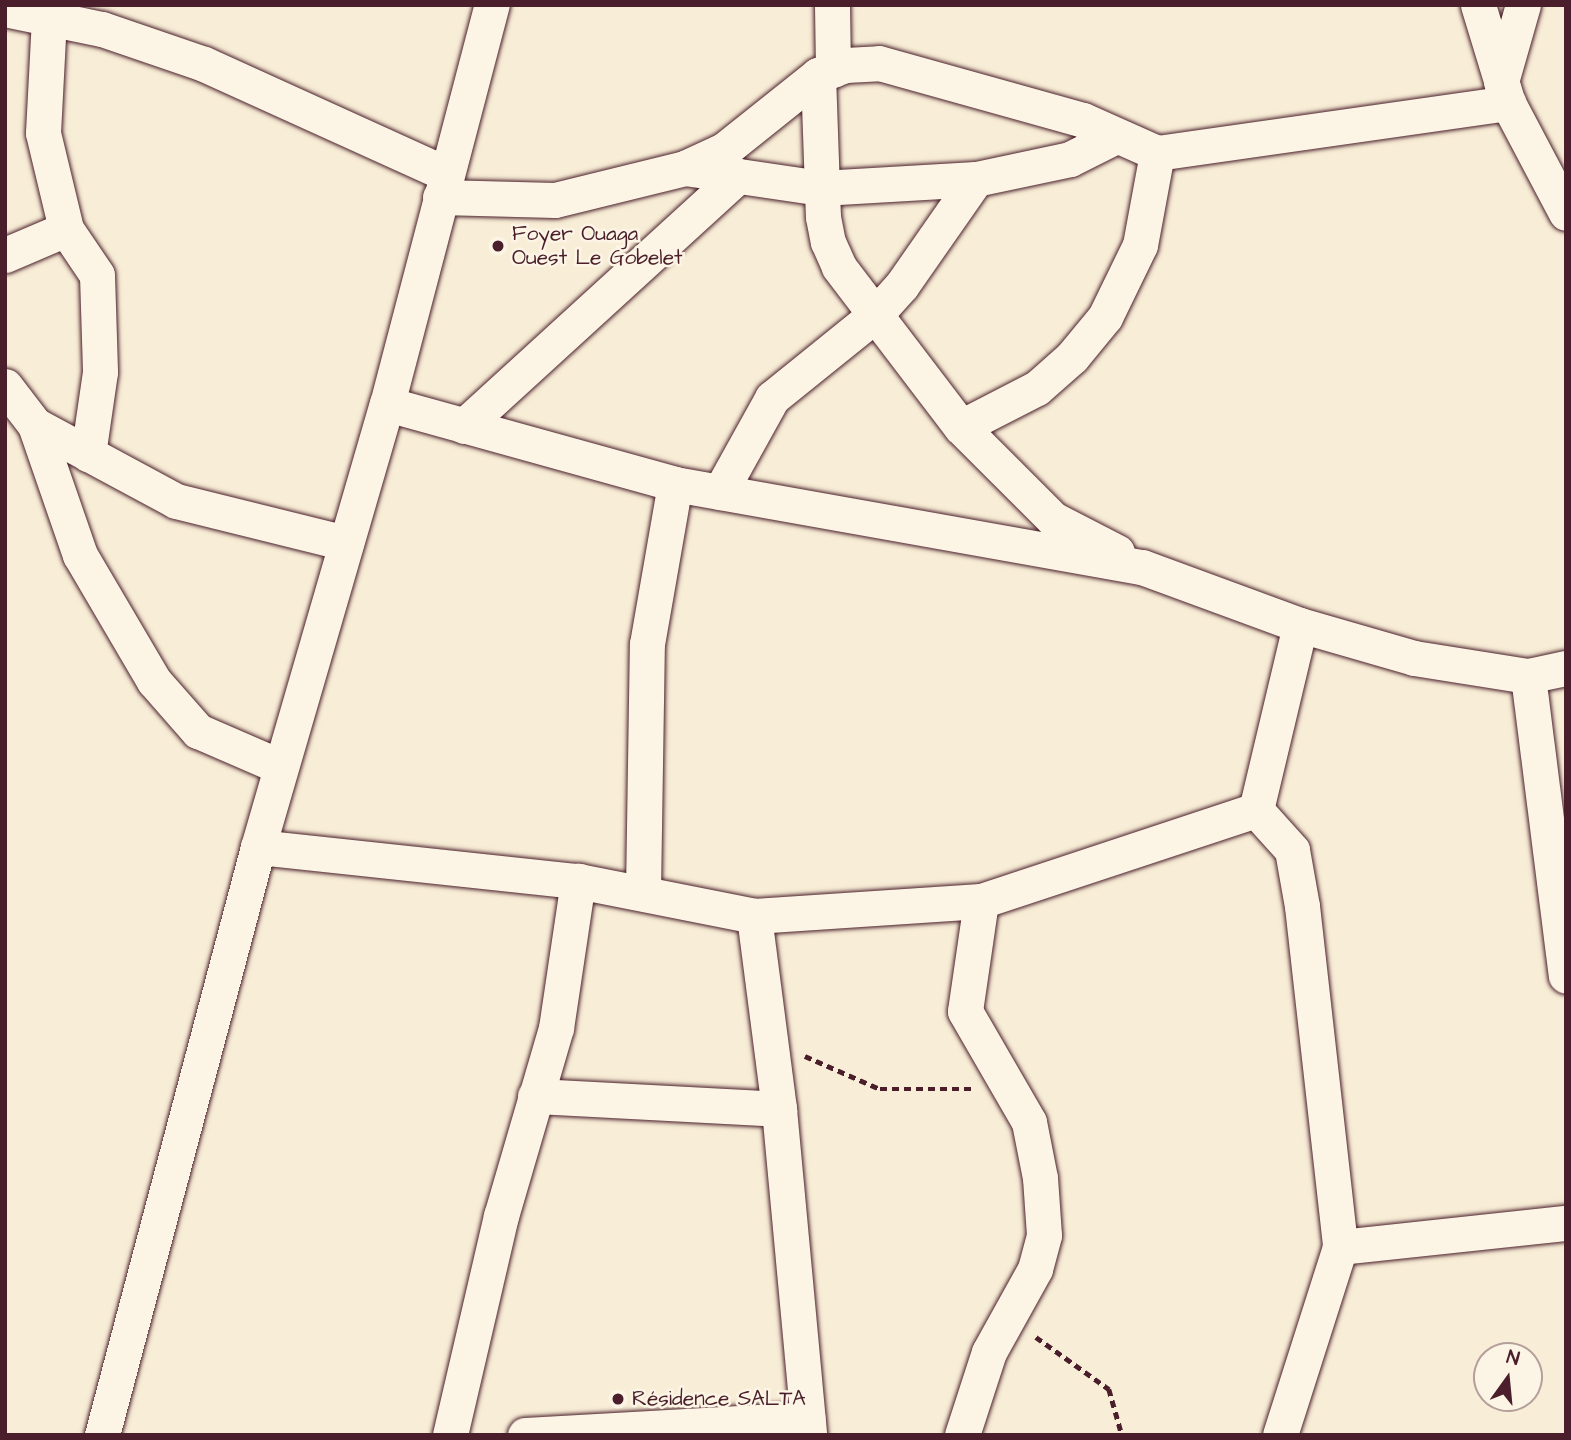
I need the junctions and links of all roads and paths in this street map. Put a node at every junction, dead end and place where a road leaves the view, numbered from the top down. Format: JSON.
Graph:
{"nodes":[{"id":1,"x":492,"y":5,"type":"edge"},
{"id":2,"x":832,"y":5,"type":"edge"},
{"id":3,"x":1478,"y":5,"type":"edge"},
{"id":4,"x":1523,"y":5,"type":"edge"},
{"id":5,"x":5,"y":9,"type":"edge"},
{"id":6,"x":52,"y":11,"type":"edge"},
{"id":7,"x":825,"y":73,"type":"junction"},
{"id":8,"x":1505,"y":92,"type":"junction"},
{"id":9,"x":1114,"y":137,"type":"junction"},
{"id":10,"x":1157,"y":153,"type":"junction"},
{"id":11,"x":685,"y":168,"type":"junction"},
{"id":12,"x":738,"y":176,"type":"junction"},
{"id":13,"x":976,"y":179,"type":"junction"},
{"id":14,"x":443,"y":185,"type":"junction"},
{"id":15,"x":821,"y":188,"type":"junction"},
{"id":16,"x":1566,"y":214,"type":"edge"},
{"id":17,"x":66,"y":229,"type":"junction"},
{"id":18,"x":5,"y":255,"type":"edge"},
{"id":19,"x":875,"y":315,"type":"junction"},
{"id":20,"x":5,"y":386,"type":"edge"},
{"id":21,"x":387,"y":404,"type":"junction"},
{"id":22,"x":35,"y":425,"type":"junction"},
{"id":23,"x":464,"y":426,"type":"junction"},
{"id":24,"x":961,"y":427,"type":"junction"},
{"id":25,"x":88,"y":454,"type":"junction"},
{"id":26,"x":675,"y":484,"type":"junction"},
{"id":27,"x":720,"y":492,"type":"junction"},
{"id":28,"x":346,"y":543,"type":"junction"},
{"id":29,"x":1142,"y":567,"type":"junction"},
{"id":30,"x":1300,"y":625,"type":"junction"},
{"id":31,"x":1566,"y":667,"type":"edge"},
{"id":32,"x":1528,"y":676,"type":"junction"},
{"id":33,"x":281,"y":767,"type":"junction"},
{"id":34,"x":1256,"y":810,"type":"junction"},
{"id":35,"x":258,"y":847,"type":"junction"},
{"id":36,"x":578,"y":881,"type":"junction"},
{"id":37,"x":643,"y":892,"type":"junction"},
{"id":38,"x":981,"y":901,"type":"junction"},
{"id":39,"x":754,"y":916,"type":"junction"},
{"id":40,"x":1566,"y":976,"type":"edge"},
{"id":41,"x":769,"y":1041,"type":"junction"},
{"id":42,"x":1013,"y":1089,"type":"junction"},
{"id":43,"x":535,"y":1096,"type":"junction"},
{"id":44,"x":779,"y":1109,"type":"junction"},
{"id":45,"x":1566,"y":1223,"type":"edge"},
{"id":46,"x":1340,"y":1247,"type":"junction"},
{"id":47,"x":1009,"y":1318,"type":"junction"},
{"id":48,"x":808,"y":1427,"type":"edge"},
{"id":49,"x":102,"y":1435,"type":"edge"},
{"id":50,"x":450,"y":1435,"type":"edge"},
{"id":51,"x":526,"y":1435,"type":"edge"},
{"id":52,"x":962,"y":1435,"type":"edge"},
{"id":53,"x":1122,"y":1435,"type":"edge"},
{"id":54,"x":1280,"y":1435,"type":"edge"}],
"edges":[{"from":1,"to":14,"type":"street"},
{"from":2,"to":7,"type":"street"},
{"from":3,"to":8,"type":"street"},
{"from":4,"to":8,"type":"street"},
{"from":5,"to":6,"type":"street"},
{"from":6,"to":14,"type":"street"},
{"from":6,"to":17,"type":"street"},
{"from":7,"to":9,"type":"street"},
{"from":7,"to":11,"type":"street"},
{"from":7,"to":15,"type":"street"},
{"from":8,"to":10,"type":"street"},
{"from":8,"to":16,"type":"street"},
{"from":9,"to":10,"type":"street"},
{"from":9,"to":13,"type":"street"},
{"from":10,"to":24,"type":"street"},
{"from":11,"to":12,"type":"street"},
{"from":11,"to":14,"type":"street"},
{"from":12,"to":15,"type":"street"},
{"from":12,"to":23,"type":"street"},
{"from":13,"to":15,"type":"street"},
{"from":13,"to":19,"type":"street"},
{"from":14,"to":21,"type":"street"},
{"from":15,"to":19,"type":"street"},
{"from":17,"to":18,"type":"street"},
{"from":17,"to":25,"type":"street"},
{"from":19,"to":24,"type":"street"},
{"from":19,"to":27,"type":"street"},
{"from":20,"to":22,"type":"street"},
{"from":21,"to":23,"type":"street"},
{"from":21,"to":28,"type":"street"},
{"from":22,"to":25,"type":"street"},
{"from":22,"to":33,"type":"street"},
{"from":23,"to":26,"type":"street"},
{"from":24,"to":29,"type":"street"},
{"from":25,"to":28,"type":"street"},
{"from":26,"to":27,"type":"street"},
{"from":26,"to":37,"type":"street"},
{"from":27,"to":29,"type":"street"},
{"from":28,"to":33,"type":"street"},
{"from":29,"to":30,"type":"street"},
{"from":30,"to":32,"type":"street"},
{"from":30,"to":34,"type":"street"},
{"from":31,"to":32,"type":"street"},
{"from":32,"to":40,"type":"street"},
{"from":33,"to":35,"type":"street"},
{"from":34,"to":38,"type":"street"},
{"from":34,"to":46,"type":"street"},
{"from":35,"to":36,"type":"street"},
{"from":35,"to":49,"type":"street"},
{"from":36,"to":37,"type":"street"},
{"from":36,"to":43,"type":"street"},
{"from":37,"to":39,"type":"street"},
{"from":38,"to":39,"type":"street"},
{"from":38,"to":42,"type":"street"},
{"from":39,"to":41,"type":"street"},
{"from":41,"to":42,"type":"path"},
{"from":41,"to":44,"type":"street"},
{"from":42,"to":47,"type":"street"},
{"from":43,"to":44,"type":"street"},
{"from":43,"to":50,"type":"street"},
{"from":44,"to":48,"type":"street"},
{"from":45,"to":46,"type":"street"},
{"from":46,"to":54,"type":"street"},
{"from":47,"to":52,"type":"street"},
{"from":47,"to":53,"type":"path"},
{"from":48,"to":51,"type":"street"}]}
